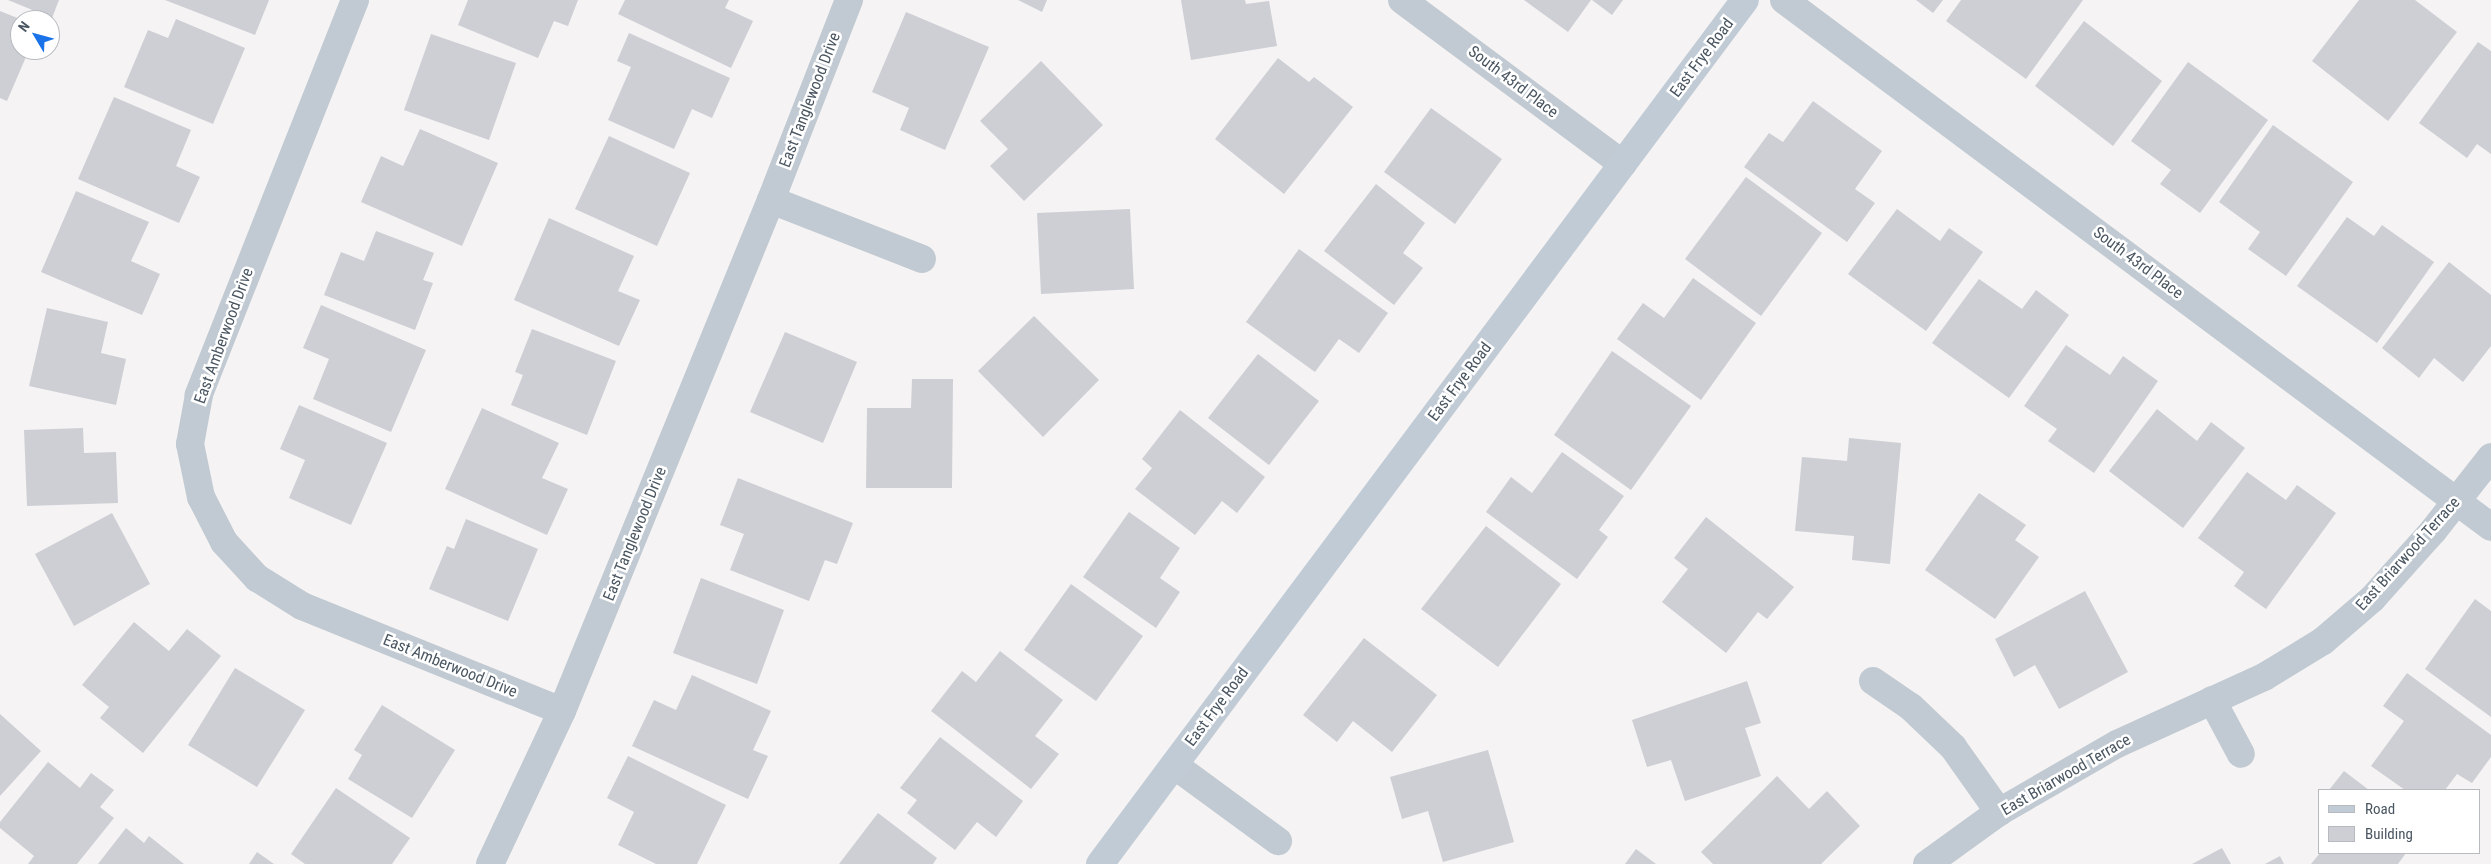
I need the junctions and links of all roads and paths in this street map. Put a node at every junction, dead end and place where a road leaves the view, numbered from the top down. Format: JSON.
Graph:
{"nodes":[{"id":1,"x":355,"y":0,"type":"edge"},
{"id":2,"x":849,"y":0,"type":"edge"},
{"id":3,"x":1402,"y":0,"type":"edge"},
{"id":4,"x":1745,"y":0,"type":"edge"},
{"id":5,"x":1784,"y":0,"type":"edge"},
{"id":6,"x":1623,"y":164,"type":"junction"},
{"id":7,"x":771,"y":200,"type":"junction"},
{"id":8,"x":922,"y":259,"type":"dead end"},
{"id":9,"x":2491,"y":457,"type":"edge"},
{"id":10,"x":2457,"y":500,"type":"junction"},
{"id":11,"x":2491,"y":527,"type":"edge"},
{"id":12,"x":1873,"y":681,"type":"dead end"},
{"id":13,"x":2212,"y":700,"type":"junction"},
{"id":14,"x":562,"y":711,"type":"junction"},
{"id":15,"x":2240,"y":754,"type":"dead end"},
{"id":16,"x":1174,"y":765,"type":"junction"},
{"id":17,"x":1999,"y":812,"type":"junction"},
{"id":18,"x":1278,"y":841,"type":"dead end"},
{"id":19,"x":490,"y":864,"type":"edge"},
{"id":20,"x":1100,"y":864,"type":"edge"},
{"id":21,"x":1927,"y":864,"type":"edge"}],
"edges":[{"from":1,"to":14,"type":"street","name":"East Amberwood Drive"},
{"from":2,"to":7,"type":"street","name":"East Tanglewood Drive"},
{"from":3,"to":6,"type":"street","name":"South 43rd Place"},
{"from":4,"to":6,"type":"street","name":"East Frye Road"},
{"from":5,"to":10,"type":"street","name":"South 43rd Place"},
{"from":6,"to":16,"type":"street","name":"East Frye Road"},
{"from":7,"to":8,"type":"street"},
{"from":7,"to":14,"type":"street","name":"East Tanglewood Drive"},
{"from":9,"to":10,"type":"street","name":"East Briarwood Terrace"},
{"from":10,"to":11,"type":"street","name":"South 43rd Place"},
{"from":10,"to":13,"type":"street","name":"East Briarwood Terrace"},
{"from":12,"to":17,"type":"street"},
{"from":13,"to":15,"type":"street"},
{"from":13,"to":17,"type":"street","name":"East Briarwood Terrace"},
{"from":14,"to":19,"type":"street","name":"East Tanglewood Drive"},
{"from":16,"to":18,"type":"street"},
{"from":16,"to":20,"type":"street","name":"East Frye Road"},
{"from":17,"to":21,"type":"street","name":"East Briarwood Terrace"}]}
